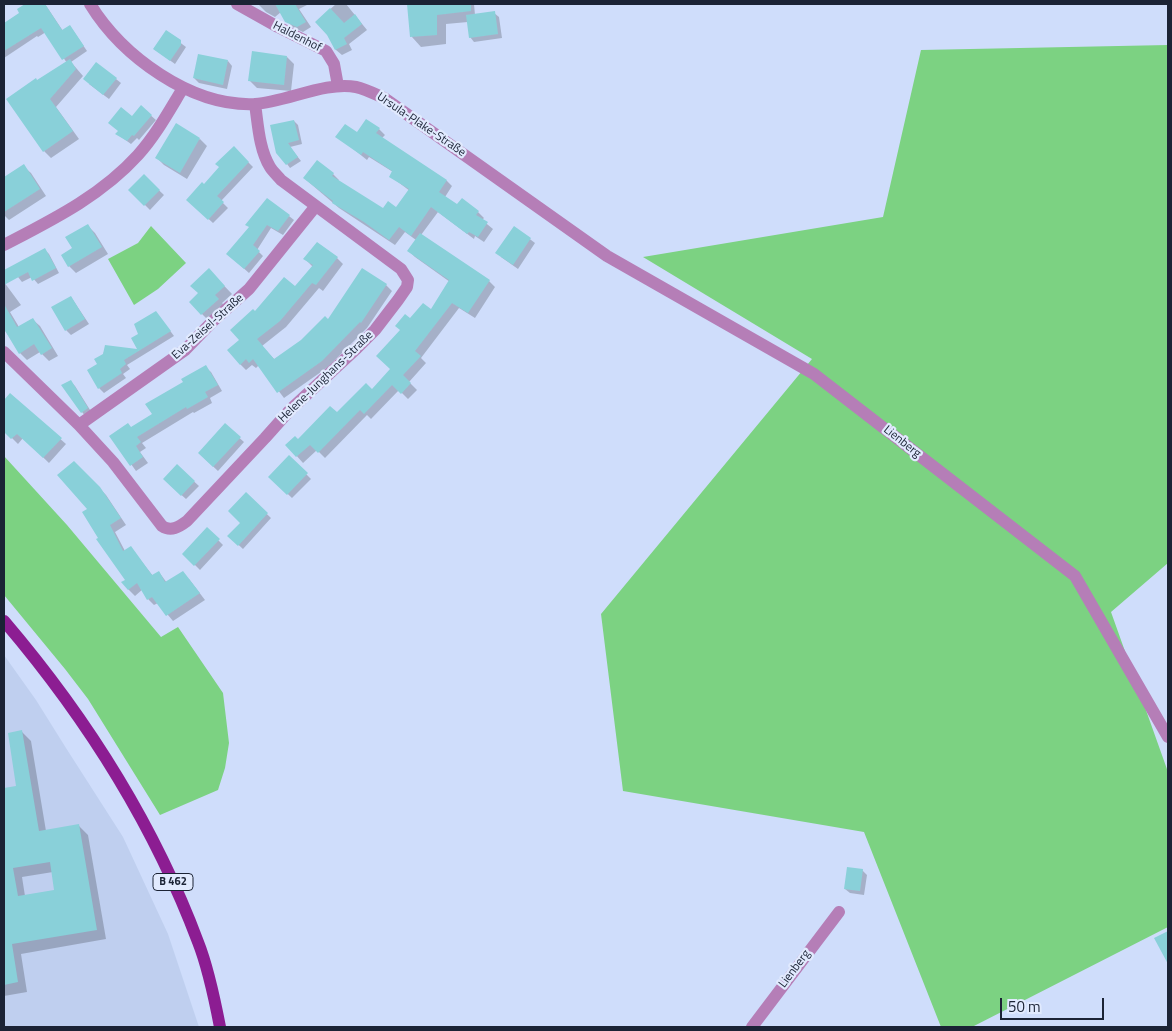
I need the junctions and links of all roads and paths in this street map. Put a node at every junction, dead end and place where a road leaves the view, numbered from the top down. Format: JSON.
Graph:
{"nodes":[{"id":1,"x":90,"y":4,"type":"edge"},
{"id":2,"x":237,"y":4,"type":"edge"},
{"id":3,"x":338,"y":86,"type":"junction"},
{"id":4,"x":183,"y":88,"type":"junction"},
{"id":5,"x":255,"y":104,"type":"junction"},
{"id":6,"x":315,"y":206,"type":"junction"},
{"id":7,"x":562,"y":223,"type":"joint"},
{"id":8,"x":4,"y":245,"type":"edge"},
{"id":9,"x":4,"y":352,"type":"edge"},
{"id":10,"x":79,"y":425,"type":"junction"},
{"id":11,"x":4,"y":621,"type":"edge"},
{"id":12,"x":1168,"y":737,"type":"edge"},
{"id":13,"x":839,"y":912,"type":"dead end"},
{"id":14,"x":220,"y":1027,"type":"edge"},
{"id":15,"x":752,"y":1027,"type":"edge"}],
"edges":[{"from":1,"to":4,"type":"street","name":"Ursula-Plake-Straße"},
{"from":2,"to":3,"type":"street","name":"Haldenhof"},
{"from":3,"to":5,"type":"street","name":"Ursula-Plake-Straße"},
{"from":3,"to":7,"type":"street","name":"Ursula-Plake-Straße"},
{"from":4,"to":5,"type":"street","name":"Ursula-Plake-Straße"},
{"from":4,"to":8,"type":"street"},
{"from":5,"to":6,"type":"street","name":"Helene-Junghans-Straße"},
{"from":6,"to":10,"type":"street","name":"Eva-Zeisel-Straße"},
{"from":6,"to":10,"type":"street","name":"Helene-Junghans-Straße"},
{"from":7,"to":12,"type":"street","name":"Lienberg"},
{"from":9,"to":10,"type":"street","name":"Helene-Junghans-Straße"},
{"from":11,"to":14,"type":"main road","number":"B 462"},
{"from":13,"to":15,"type":"street","name":"Lienberg"}]}
